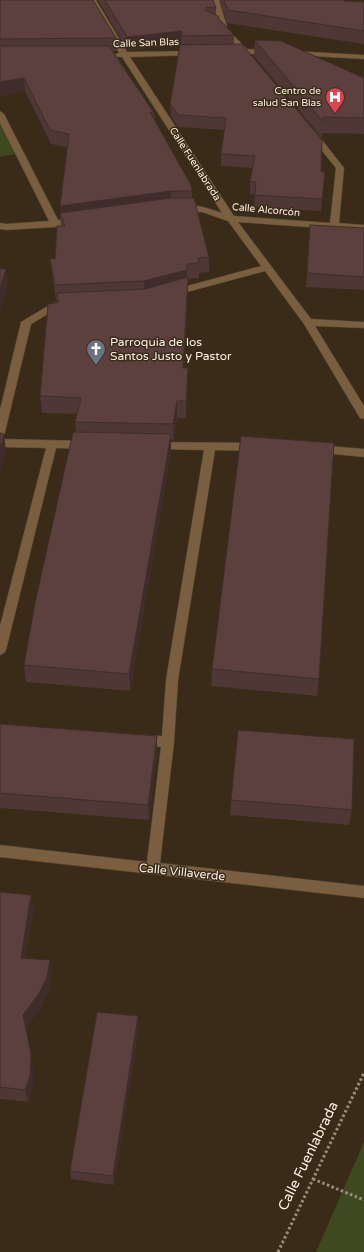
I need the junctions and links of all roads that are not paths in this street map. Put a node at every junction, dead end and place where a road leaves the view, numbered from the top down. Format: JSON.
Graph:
{"nodes":[{"id":1,"x":92,"y":0,"type":"edge"},
{"id":2,"x":215,"y":0,"type":"edge"},
{"id":3,"x":244,"y":51,"type":"junction"},
{"id":4,"x":204,"y":52,"type":"edge"},
{"id":5,"x":228,"y":52,"type":"edge"},
{"id":6,"x":109,"y":55,"type":"edge"},
{"id":7,"x":124,"y":55,"type":"junction"},
{"id":8,"x":364,"y":57,"type":"edge"},
{"id":9,"x":254,"y":63,"type":"edge"},
{"id":10,"x":0,"y":114,"type":"edge"},
{"id":11,"x":305,"y":125,"type":"edge"},
{"id":12,"x":171,"y":209,"type":"edge"},
{"id":13,"x":231,"y":219,"type":"junction"},
{"id":14,"x":86,"y":220,"type":"edge"},
{"id":15,"x":55,"y":224,"type":"junction"},
{"id":16,"x":0,"y":226,"type":"edge"},
{"id":17,"x":334,"y":226,"type":"junction"},
{"id":18,"x":364,"y":228,"type":"edge"},
{"id":19,"x":266,"y":268,"type":"junction"},
{"id":20,"x":160,"y":297,"type":"edge"},
{"id":21,"x":71,"y":305,"type":"edge"},
{"id":22,"x":308,"y":322,"type":"junction"},
{"id":23,"x":364,"y":325,"type":"edge"},
{"id":24,"x":364,"y":415,"type":"edge"},
{"id":25,"x":0,"y":432,"type":"edge"},
{"id":26,"x":0,"y":442,"type":"edge"},
{"id":27,"x":52,"y":444,"type":"junction"},
{"id":28,"x":99,"y":445,"type":"edge"},
{"id":29,"x":147,"y":446,"type":"edge"},
{"id":30,"x":210,"y":446,"type":"junction"},
{"id":31,"x":265,"y":448,"type":"edge"},
{"id":32,"x":304,"y":448,"type":"edge"},
{"id":33,"x":364,"y":453,"type":"edge"},
{"id":34,"x":0,"y":650,"type":"edge"},
{"id":35,"x":130,"y":739,"type":"edge"},
{"id":36,"x":168,"y":742,"type":"junction"},
{"id":37,"x":0,"y":851,"type":"edge"},
{"id":38,"x":153,"y":868,"type":"junction"},
{"id":39,"x":364,"y":892,"type":"edge"}],
"edges":[{"from":1,"to":7,"type":"street","name":"Calle Fuenlabrada"},
{"from":2,"to":3,"type":"street"},
{"from":3,"to":5,"type":"street"},
{"from":3,"to":8,"type":"street"},
{"from":3,"to":9,"type":"street"},
{"from":4,"to":7,"type":"street","name":"Calle San Blas"},
{"from":6,"to":7,"type":"street","name":"Calle San Blas"},
{"from":7,"to":13,"type":"street","name":"Calle Fuenlabrada"},
{"from":10,"to":15,"type":"street"},
{"from":11,"to":17,"type":"street"},
{"from":12,"to":13,"type":"street","name":"Calle Alcorcón"},
{"from":13,"to":17,"type":"street","name":"Calle Alcorcón"},
{"from":13,"to":19,"type":"street","name":"Calle Fuenlabrada"},
{"from":14,"to":15,"type":"street"},
{"from":15,"to":16,"type":"street"},
{"from":17,"to":18,"type":"street","name":"Calle Alcorcón"},
{"from":19,"to":20,"type":"street"},
{"from":19,"to":22,"type":"street","name":"Calle Fuenlabrada"},
{"from":21,"to":25,"type":"street"},
{"from":22,"to":23,"type":"street"},
{"from":22,"to":24,"type":"street","name":"Calle Fuenlabrada"},
{"from":26,"to":27,"type":"street"},
{"from":27,"to":28,"type":"street"},
{"from":27,"to":34,"type":"street"},
{"from":29,"to":30,"type":"street"},
{"from":30,"to":31,"type":"street"},
{"from":30,"to":36,"type":"street"},
{"from":32,"to":33,"type":"street"},
{"from":35,"to":36,"type":"street"},
{"from":36,"to":38,"type":"street"},
{"from":37,"to":38,"type":"street","name":"Calle Villaverde"},
{"from":38,"to":39,"type":"street","name":"Calle Villaverde"}]}
